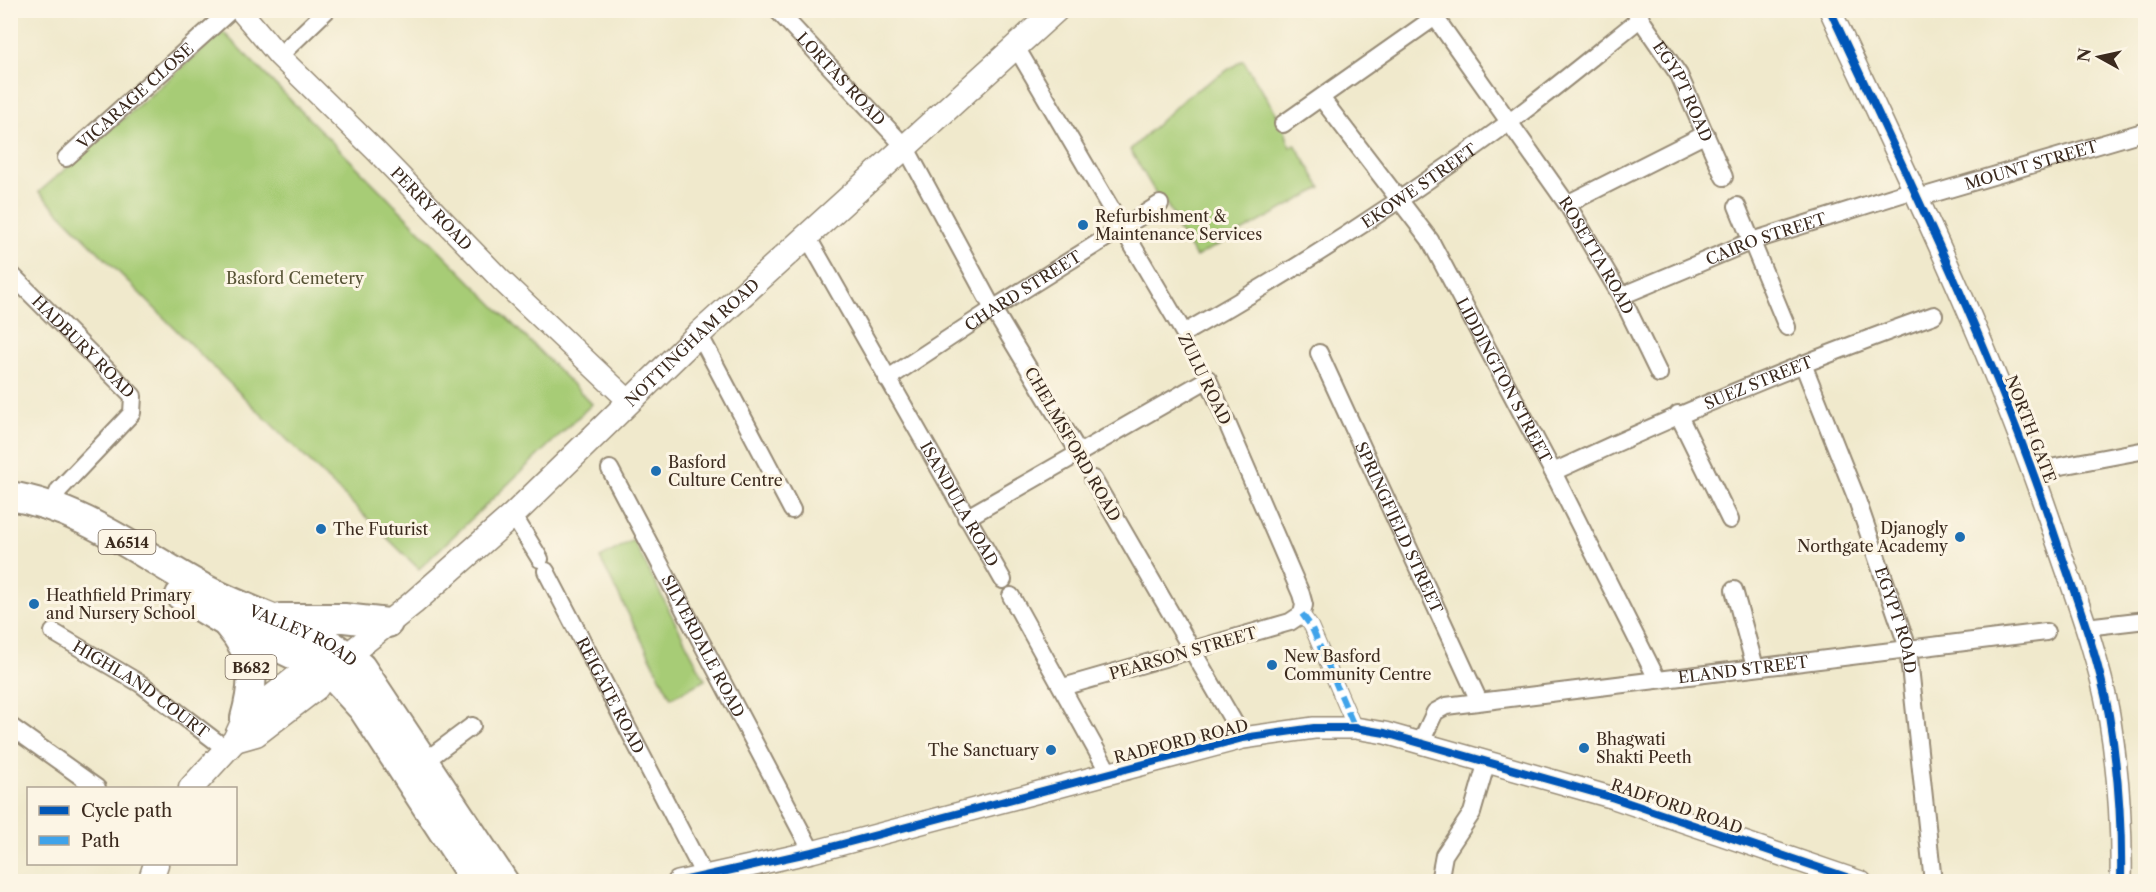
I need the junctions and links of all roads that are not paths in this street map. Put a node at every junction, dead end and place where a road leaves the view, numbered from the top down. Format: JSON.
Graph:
{"nodes":[{"id":1,"x":231,"y":10,"type":"edge"},
{"id":2,"x":240,"y":10,"type":"edge"},
{"id":3,"x":327,"y":10,"type":"edge"},
{"id":4,"x":777,"y":10,"type":"edge"},
{"id":5,"x":1056,"y":10,"type":"edge"},
{"id":6,"x":1830,"y":10,"type":"edge"},
{"id":7,"x":1638,"y":14,"type":"edge"},
{"id":8,"x":1016,"y":47,"type":"junction"},
{"id":9,"x":279,"y":56,"type":"junction"},
{"id":10,"x":1322,"y":99,"type":"junction"},
{"id":11,"x":1510,"y":122,"type":"junction"},
{"id":12,"x":1283,"y":124,"type":"dead end"},
{"id":13,"x":2145,"y":131,"type":"edge"},
{"id":14,"x":1706,"y":134,"type":"junction"},
{"id":15,"x":906,"y":148,"type":"junction"},
{"id":16,"x":66,"y":158,"type":"dead end"},
{"id":17,"x":1724,"y":177,"type":"dead end"},
{"id":18,"x":1916,"y":194,"type":"junction"},
{"id":19,"x":1398,"y":201,"type":"junction"},
{"id":20,"x":1160,"y":204,"type":"dead end"},
{"id":21,"x":1567,"y":204,"type":"junction"},
{"id":22,"x":1737,"y":206,"type":"dead end"},
{"id":23,"x":1122,"y":229,"type":"junction"},
{"id":24,"x":808,"y":238,"type":"junction"},
{"id":25,"x":1752,"y":241,"type":"junction"},
{"id":26,"x":10,"y":273,"type":"edge"},
{"id":27,"x":1621,"y":296,"type":"junction"},
{"id":28,"x":993,"y":309,"type":"junction"},
{"id":29,"x":1934,"y":315,"type":"dead end"},
{"id":30,"x":1787,"y":327,"type":"dead end"},
{"id":31,"x":1184,"y":333,"type":"joint"},
{"id":32,"x":699,"y":334,"type":"junction"},
{"id":33,"x":1319,"y":353,"type":"dead end"},
{"id":34,"x":1803,"y":364,"type":"junction"},
{"id":35,"x":1659,"y":374,"type":"dead end"},
{"id":36,"x":887,"y":379,"type":"junction"},
{"id":37,"x":630,"y":402,"type":"junction"},
{"id":38,"x":1678,"y":414,"type":"junction"},
{"id":39,"x":2145,"y":450,"type":"edge"},
{"id":40,"x":1078,"y":451,"type":"junction"},
{"id":41,"x":610,"y":469,"type":"dead end"},
{"id":42,"x":2034,"y":471,"type":"junction"},
{"id":43,"x":1553,"y":472,"type":"junction"},
{"id":44,"x":1093,"y":479,"type":"dead end"},
{"id":45,"x":10,"y":496,"type":"edge"},
{"id":46,"x":51,"y":508,"type":"junction"},
{"id":47,"x":792,"y":510,"type":"dead end"},
{"id":48,"x":513,"y":515,"type":"junction"},
{"id":49,"x":10,"y":516,"type":"edge"},
{"id":50,"x":966,"y":518,"type":"junction"},
{"id":51,"x":1730,"y":520,"type":"dead end"},
{"id":52,"x":1003,"y":580,"type":"dead end"},
{"id":53,"x":1734,"y":590,"type":"dead end"},
{"id":54,"x":1011,"y":596,"type":"dead end"},
{"id":55,"x":1302,"y":614,"type":"junction"},
{"id":56,"x":264,"y":617,"type":"junction"},
{"id":57,"x":2145,"y":620,"type":"edge"},
{"id":58,"x":227,"y":623,"type":"junction"},
{"id":59,"x":388,"y":623,"type":"junction"},
{"id":60,"x":2086,"y":627,"type":"junction"},
{"id":61,"x":53,"y":632,"type":"dead end"},
{"id":62,"x":2046,"y":632,"type":"dead end"},
{"id":63,"x":1908,"y":648,"type":"junction"},
{"id":64,"x":1192,"y":651,"type":"junction"},
{"id":65,"x":337,"y":664,"type":"junction"},
{"id":66,"x":1755,"y":667,"type":"junction"},
{"id":67,"x":1657,"y":679,"type":"junction"},
{"id":68,"x":1063,"y":687,"type":"junction"},
{"id":69,"x":1479,"y":701,"type":"junction"},
{"id":70,"x":10,"y":726,"type":"edge"},
{"id":71,"x":472,"y":726,"type":"dead end"},
{"id":72,"x":1355,"y":728,"type":"junction"},
{"id":73,"x":235,"y":736,"type":"junction"},
{"id":74,"x":1243,"y":738,"type":"junction"},
{"id":75,"x":1421,"y":742,"type":"junction"},
{"id":76,"x":425,"y":761,"type":"junction"},
{"id":77,"x":1487,"y":761,"type":"junction"},
{"id":78,"x":1109,"y":773,"type":"junction"},
{"id":79,"x":95,"y":787,"type":"edge"},
{"id":80,"x":193,"y":787,"type":"edge"},
{"id":81,"x":812,"y":852,"type":"junction"},
{"id":82,"x":156,"y":865,"type":"edge"},
{"id":83,"x":705,"y":877,"type":"junction"},
{"id":84,"x":150,"y":882,"type":"edge"},
{"id":85,"x":476,"y":882,"type":"edge"},
{"id":86,"x":504,"y":882,"type":"edge"},
{"id":87,"x":678,"y":882,"type":"edge"},
{"id":88,"x":1439,"y":882,"type":"edge"},
{"id":89,"x":1861,"y":882,"type":"edge"},
{"id":90,"x":1933,"y":882,"type":"edge"},
{"id":91,"x":2121,"y":882,"type":"edge"}],
"edges":[{"from":1,"to":16,"type":"street","name":"VICARAGE CLOSE"},
{"from":2,"to":9,"type":"street","name":"PERRY ROAD"},
{"from":3,"to":9,"type":"street"},
{"from":4,"to":15,"type":"street","name":"LORTAS ROAD"},
{"from":5,"to":8,"type":"main road","name":"NOTTINGHAM ROAD"},
{"from":6,"to":18,"type":"street","name":"NORTH GATE"},
{"from":7,"to":11,"type":"street","name":"EKOWE STREET"},
{"from":7,"to":14,"type":"street","name":"EGYPT ROAD"},
{"from":8,"to":15,"type":"main road","name":"NOTTINGHAM ROAD"},
{"from":8,"to":23,"type":"street","name":"ZULU ROAD"},
{"from":9,"to":37,"type":"street","name":"PERRY ROAD"},
{"from":10,"to":11,"type":"street","name":"ROSETTA ROAD"},
{"from":10,"to":12,"type":"street"},
{"from":10,"to":19,"type":"street","name":"LIDDINGTON STREET"},
{"from":11,"to":19,"type":"street","name":"EKOWE STREET"},
{"from":11,"to":21,"type":"street","name":"ROSETTA ROAD"},
{"from":13,"to":18,"type":"street","name":"MOUNT STREET"},
{"from":14,"to":17,"type":"street","name":"EGYPT ROAD"},
{"from":14,"to":21,"type":"street"},
{"from":15,"to":24,"type":"main road","name":"NOTTINGHAM ROAD"},
{"from":15,"to":28,"type":"street","name":"CHELMSFORD ROAD"},
{"from":18,"to":25,"type":"street","name":"CAIRO STREET"},
{"from":18,"to":42,"type":"street","name":"NORTH GATE"},
{"from":19,"to":31,"type":"street","name":"EKOWE STREET"},
{"from":19,"to":43,"type":"street","name":"LIDDINGTON STREET"},
{"from":20,"to":23,"type":"street","name":"CHARD STREET"},
{"from":21,"to":27,"type":"street","name":"ROSETTA ROAD"},
{"from":22,"to":25,"type":"street"},
{"from":23,"to":28,"type":"street","name":"CHARD STREET"},
{"from":23,"to":31,"type":"street","name":"ZULU ROAD"},
{"from":24,"to":32,"type":"main road","name":"NOTTINGHAM ROAD"},
{"from":24,"to":36,"type":"street","name":"ISANDULA ROAD"},
{"from":25,"to":27,"type":"street","name":"CAIRO STREET"},
{"from":25,"to":30,"type":"street"},
{"from":26,"to":46,"type":"street","name":"HADBURY ROAD"},
{"from":27,"to":35,"type":"street","name":"ROSETTA ROAD"},
{"from":28,"to":36,"type":"street","name":"CHARD STREET"},
{"from":28,"to":40,"type":"street","name":"CHELMSFORD ROAD"},
{"from":29,"to":34,"type":"street","name":"SUEZ STREET"},
{"from":32,"to":37,"type":"main road","name":"NOTTINGHAM ROAD"},
{"from":32,"to":47,"type":"street"},
{"from":33,"to":69,"type":"street","name":"SPRINGFIELD STREET"},
{"from":34,"to":38,"type":"street","name":"SUEZ STREET"},
{"from":34,"to":63,"type":"street","name":"EGYPT ROAD"},
{"from":36,"to":50,"type":"street","name":"ISANDULA ROAD"},
{"from":37,"to":48,"type":"main road","name":"NOTTINGHAM ROAD"},
{"from":38,"to":43,"type":"street","name":"SUEZ STREET"},
{"from":38,"to":51,"type":"street"},
{"from":39,"to":42,"type":"street"},
{"from":40,"to":50,"type":"street"},
{"from":40,"to":55,"type":"street","name":"ZULU ROAD"},
{"from":41,"to":81,"type":"street","name":"SILVERDALE ROAD"},
{"from":42,"to":60,"type":"street","name":"NORTH GATE"},
{"from":43,"to":67,"type":"street","name":"LIDDINGTON STREET"},
{"from":44,"to":64,"type":"street","name":"CHELMSFORD ROAD"},
{"from":45,"to":46,"type":"highway","name":"VALLEY ROAD","number":"A6514"},
{"from":46,"to":56,"type":"highway","name":"VALLEY ROAD","number":"A6514"},
{"from":48,"to":59,"type":"main road","name":"NOTTINGHAM ROAD"},
{"from":48,"to":83,"type":"street","name":"REIGATE ROAD"},
{"from":49,"to":58,"type":"highway","name":"VALLEY ROAD","number":"A6514"},
{"from":50,"to":52,"type":"street","name":"ISANDULA ROAD"},
{"from":53,"to":66,"type":"street"},
{"from":54,"to":68,"type":"street"},
{"from":55,"to":64,"type":"street","name":"PEARSON STREET"},
{"from":55,"to":72,"type":"street","name":"ZULU ROAD"},
{"from":56,"to":59,"type":"highway"},
{"from":56,"to":65,"type":"highway","name":"VALLEY ROAD","number":"A6514"},
{"from":57,"to":60,"type":"street"},
{"from":58,"to":65,"type":"highway","name":"VALLEY ROAD","number":"A6514"},
{"from":58,"to":73,"type":"highway","number":"B682"},
{"from":59,"to":65,"type":"main road","name":"NOTTINGHAM ROAD"},
{"from":60,"to":91,"type":"street","name":"NORTH GATE"},
{"from":61,"to":73,"type":"street","name":"HIGHLAND COURT"},
{"from":62,"to":63,"type":"street","name":"ELAND STREET"},
{"from":63,"to":66,"type":"street","name":"ELAND STREET"},
{"from":63,"to":90,"type":"street","name":"EGYPT ROAD"},
{"from":64,"to":68,"type":"street","name":"PEARSON STREET"},
{"from":64,"to":74,"type":"street","name":"CHELMSFORD ROAD"},
{"from":65,"to":73,"type":"main road","number":"B682"},
{"from":65,"to":76,"type":"highway","name":"VALLEY ROAD","number":"A6514"},
{"from":65,"to":85,"type":"highway","name":"VALLEY ROAD","number":"A6514"},
{"from":66,"to":67,"type":"street","name":"ELAND STREET"},
{"from":67,"to":69,"type":"street","name":"ELAND STREET"},
{"from":68,"to":78,"type":"street"},
{"from":69,"to":75,"type":"street","name":"ELAND STREET"},
{"from":70,"to":79,"type":"street"},
{"from":71,"to":76,"type":"street"},
{"from":72,"to":74,"type":"street","name":"RADFORD ROAD"},
{"from":72,"to":75,"type":"street","name":"RADFORD ROAD"},
{"from":73,"to":80,"type":"main road","number":"B682"},
{"from":74,"to":78,"type":"street","name":"RADFORD ROAD"},
{"from":75,"to":77,"type":"street","name":"RADFORD ROAD"},
{"from":76,"to":86,"type":"highway","name":"VALLEY ROAD","number":"A6514"},
{"from":77,"to":88,"type":"street"},
{"from":77,"to":89,"type":"street","name":"RADFORD ROAD"},
{"from":78,"to":81,"type":"street","name":"RADFORD ROAD"},
{"from":81,"to":83,"type":"street","name":"RADFORD ROAD"},
{"from":82,"to":84,"type":"main road"},
{"from":83,"to":87,"type":"street","name":"RADFORD ROAD"}]}
